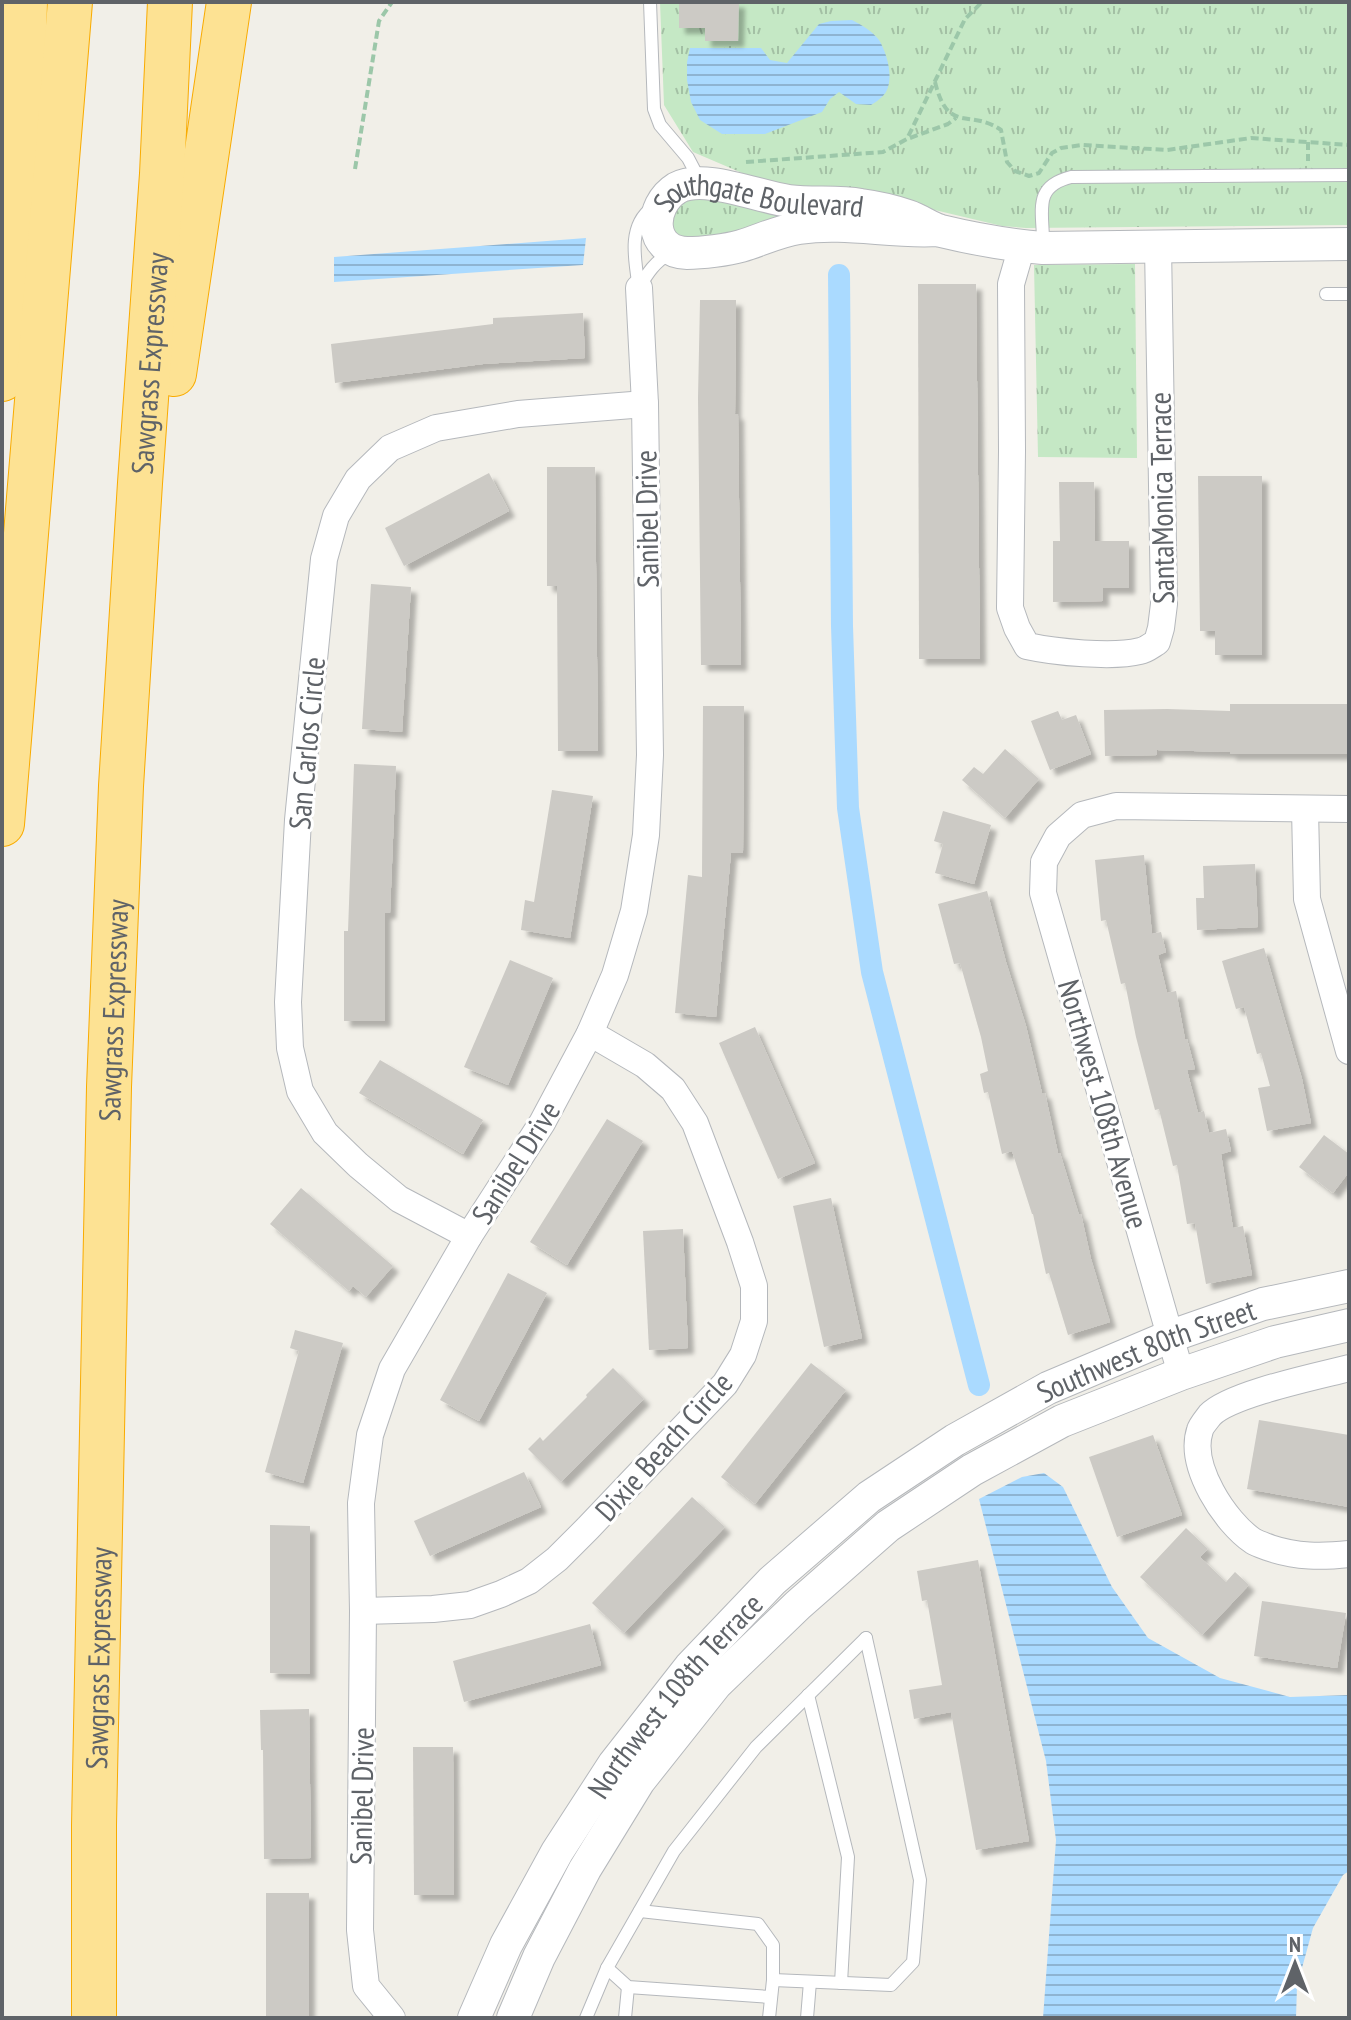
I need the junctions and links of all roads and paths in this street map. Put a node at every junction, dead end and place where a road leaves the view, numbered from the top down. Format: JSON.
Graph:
{"nodes":[{"id":1,"x":25,"y":2,"type":"edge"},
{"id":2,"x":70,"y":2,"type":"edge"},
{"id":3,"x":170,"y":2,"type":"edge"},
{"id":4,"x":229,"y":2,"type":"edge"},
{"id":5,"x":392,"y":2,"type":"edge"},
{"id":6,"x":650,"y":2,"type":"edge"},
{"id":7,"x":982,"y":2,"type":"edge"},
{"id":8,"x":935,"y":82,"type":"junction"},
{"id":9,"x":957,"y":117,"type":"junction"},
{"id":10,"x":907,"y":139,"type":"junction"},
{"id":11,"x":1349,"y":145,"type":"edge"},
{"id":12,"x":740,"y":163,"type":"dead end"},
{"id":13,"x":355,"y":169,"type":"dead end"},
{"id":14,"x":1349,"y":175,"type":"edge"},
{"id":15,"x":700,"y":182,"type":"junction"},
{"id":16,"x":661,"y":201,"type":"junction"},
{"id":17,"x":938,"y":230,"type":"junction"},
{"id":18,"x":1349,"y":244,"type":"edge"},
{"id":19,"x":1158,"y":246,"type":"junction"},
{"id":20,"x":1032,"y":247,"type":"junction"},
{"id":21,"x":674,"y":251,"type":"junction"},
{"id":22,"x":639,"y":288,"type":"junction"},
{"id":23,"x":1326,"y":294,"type":"dead end"},
{"id":24,"x":1349,"y":294,"type":"edge"},
{"id":25,"x":2,"y":379,"type":"edge"},
{"id":26,"x":645,"y":404,"type":"junction"},
{"id":27,"x":140,"y":483,"type":"junction"},
{"id":28,"x":1305,"y":809,"type":"junction"},
{"id":29,"x":1349,"y":809,"type":"edge"},
{"id":30,"x":2,"y":824,"type":"edge"},
{"id":31,"x":590,"y":1033,"type":"junction"},
{"id":32,"x":1349,"y":1051,"type":"edge"},
{"id":33,"x":469,"y":1236,"type":"junction"},
{"id":34,"x":1349,"y":1286,"type":"edge"},
{"id":35,"x":1349,"y":1325,"type":"edge"},
{"id":36,"x":1171,"y":1336,"type":"junction"},
{"id":37,"x":1349,"y":1368,"type":"edge"},
{"id":38,"x":1181,"y":1374,"type":"junction"},
{"id":39,"x":955,"y":1440,"type":"joint"},
{"id":40,"x":972,"y":1470,"type":"joint"},
{"id":41,"x":1349,"y":1554,"type":"edge"},
{"id":42,"x":363,"y":1611,"type":"junction"},
{"id":43,"x":808,"y":1695,"type":"junction"},
{"id":44,"x":640,"y":1911,"type":"junction"},
{"id":45,"x":607,"y":1968,"type":"junction"},
{"id":46,"x":773,"y":1980,"type":"junction"},
{"id":47,"x":810,"y":1982,"type":"junction"},
{"id":48,"x":841,"y":1983,"type":"junction"},
{"id":49,"x":628,"y":1987,"type":"junction"},
{"id":50,"x":770,"y":1997,"type":"junction"},
{"id":51,"x":94,"y":2018,"type":"edge"},
{"id":52,"x":392,"y":2018,"type":"edge"},
{"id":53,"x":474,"y":2018,"type":"edge"},
{"id":54,"x":513,"y":2018,"type":"edge"},
{"id":55,"x":586,"y":2018,"type":"edge"},
{"id":56,"x":625,"y":2018,"type":"edge"},
{"id":57,"x":769,"y":2018,"type":"edge"},
{"id":58,"x":807,"y":2018,"type":"edge"}],
"edges":[{"from":1,"to":25,"type":"highway"},
{"from":2,"to":30,"type":"highway"},
{"from":3,"to":27,"type":"highway","name":"Sawgrass Expressway"},
{"from":4,"to":27,"type":"highway"},
{"from":5,"to":13,"type":"path"},
{"from":6,"to":15,"type":"lane"},
{"from":7,"to":8,"type":"path"},
{"from":8,"to":9,"type":"path"},
{"from":8,"to":10,"type":"path"},
{"from":9,"to":10,"type":"path"},
{"from":9,"to":11,"type":"path"},
{"from":10,"to":12,"type":"path"},
{"from":14,"to":20,"type":"lane"},
{"from":15,"to":16,"type":"street","name":"Southgate Boulevard"},
{"from":15,"to":17,"type":"street","name":"Southgate Boulevard"},
{"from":16,"to":21,"type":"street","name":"Southgate Boulevard"},
{"from":16,"to":22,"type":"lane","name":"Sanibel Drive"},
{"from":17,"to":20,"type":"street","name":"Southgate Boulevard"},
{"from":17,"to":21,"type":"street","name":"Southgate Boulevard"},
{"from":18,"to":19,"type":"street","name":"Southgate Boulevard"},
{"from":19,"to":20,"type":"street","name":"Southgate Boulevard"},
{"from":19,"to":20,"type":"street","name":"SantaMonica Terrace"},
{"from":21,"to":22,"type":"lane"},
{"from":22,"to":26,"type":"street","name":"Sanibel Drive"},
{"from":23,"to":24,"type":"lane"},
{"from":26,"to":31,"type":"street","name":"Sanibel Drive"},
{"from":26,"to":33,"type":"street","name":"San Carlos Circle"},
{"from":27,"to":51,"type":"highway","name":"Sawgrass Expressway"},
{"from":28,"to":29,"type":"street"},
{"from":28,"to":32,"type":"street"},
{"from":28,"to":36,"type":"street","name":"Northwest 108th Avenue"},
{"from":31,"to":33,"type":"street","name":"Sanibel Drive"},
{"from":31,"to":42,"type":"street","name":"Dixie Beach Circle"},
{"from":33,"to":42,"type":"street","name":"Sanibel Drive"},
{"from":34,"to":36,"type":"street","name":"Southwest 80th Street"},
{"from":35,"to":38,"type":"street","name":"Southwest 80th Street"},
{"from":36,"to":38,"type":"street","name":"Northwest 108th Avenue"},
{"from":36,"to":39,"type":"street","name":"Southwest 80th Street"},
{"from":37,"to":41,"type":"street"},
{"from":38,"to":40,"type":"street","name":"Southwest 80th Street"},
{"from":39,"to":53,"type":"street","name":"Northwest 108th Terrace"},
{"from":40,"to":54,"type":"street","name":"Northwest 108th Terrace"},
{"from":42,"to":52,"type":"street","name":"Sanibel Drive"},
{"from":43,"to":44,"type":"lane"},
{"from":43,"to":48,"type":"lane"},
{"from":43,"to":48,"type":"lane"},
{"from":44,"to":45,"type":"lane"},
{"from":44,"to":46,"type":"lane"},
{"from":45,"to":49,"type":"lane"},
{"from":45,"to":55,"type":"lane"},
{"from":46,"to":47,"type":"lane"},
{"from":46,"to":50,"type":"lane"},
{"from":47,"to":48,"type":"lane"},
{"from":47,"to":58,"type":"lane"},
{"from":49,"to":50,"type":"lane"},
{"from":49,"to":56,"type":"lane"},
{"from":50,"to":57,"type":"lane"}]}
